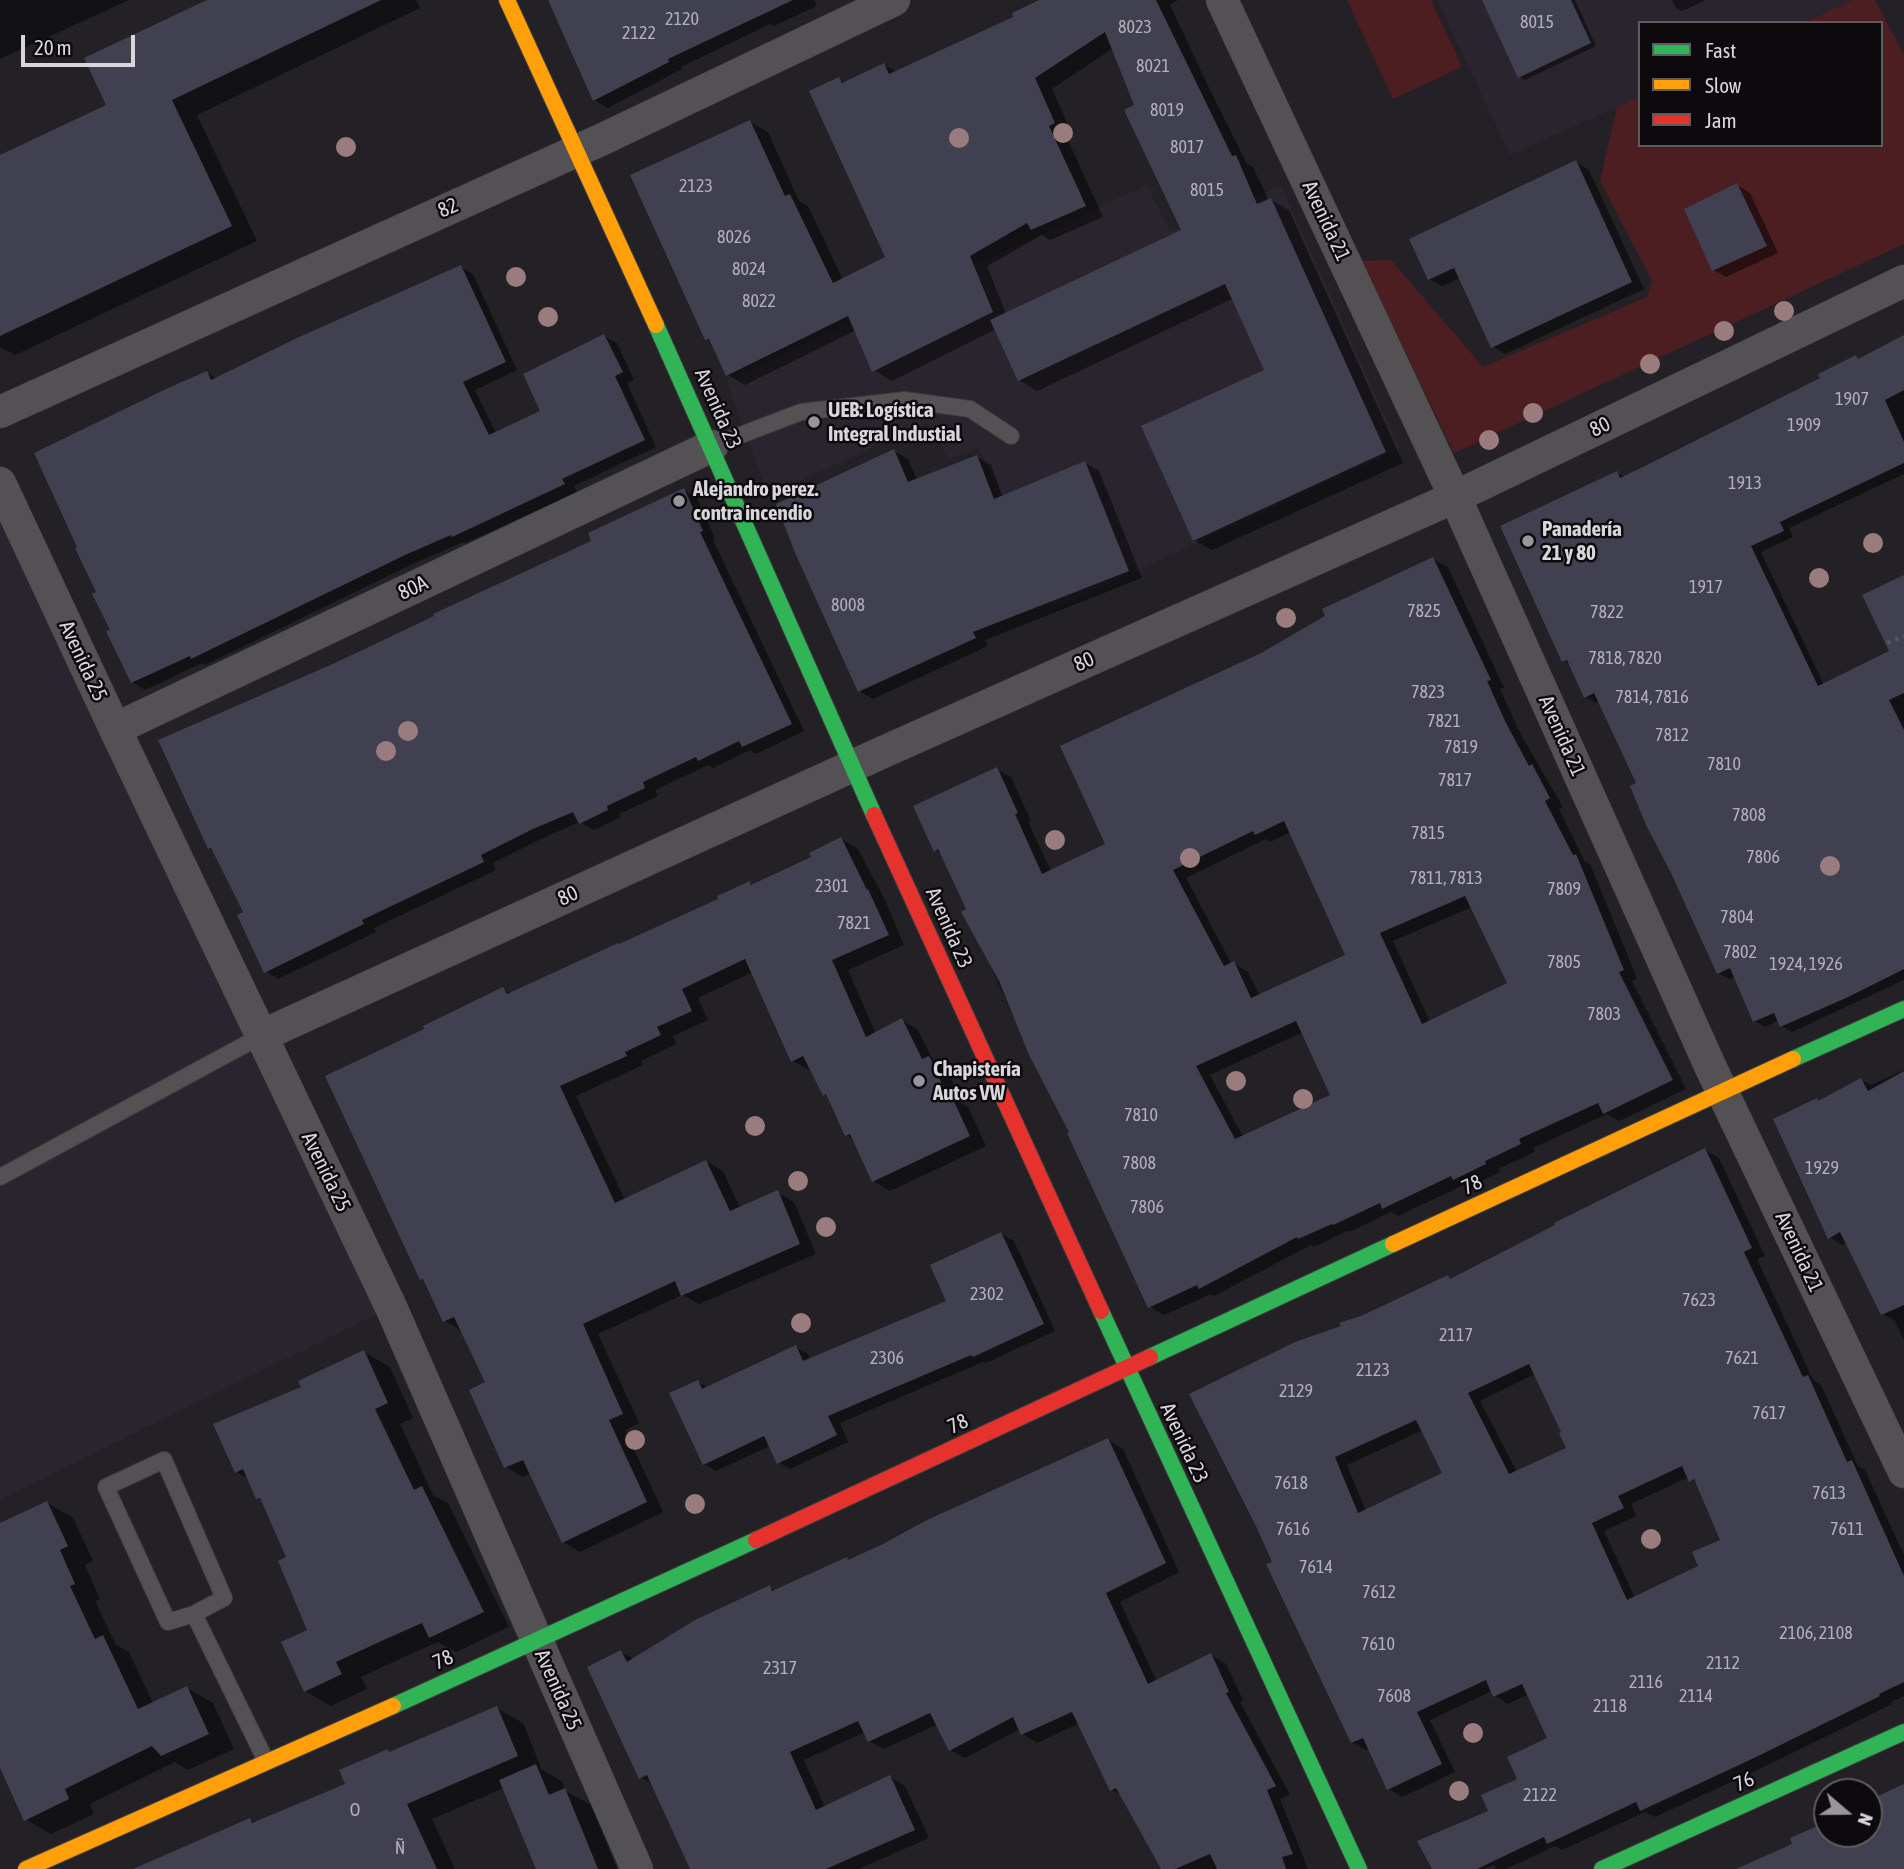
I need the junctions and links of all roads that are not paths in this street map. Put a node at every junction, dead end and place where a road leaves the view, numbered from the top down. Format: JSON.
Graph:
{"nodes":[{"id":1,"x":507,"y":0,"type":"edge"},
{"id":2,"x":894,"y":0,"type":"edge"},
{"id":3,"x":1222,"y":0,"type":"edge"},
{"id":4,"x":578,"y":149,"type":"junction"},
{"id":5,"x":1904,"y":281,"type":"edge"},
{"id":6,"x":0,"y":412,"type":"edge"},
{"id":7,"x":1011,"y":436,"type":"dead end"},
{"id":8,"x":712,"y":446,"type":"junction"},
{"id":9,"x":0,"y":483,"type":"edge"},
{"id":10,"x":1455,"y":497,"type":"junction"},
{"id":11,"x":115,"y":729,"type":"junction"},
{"id":12,"x":852,"y":766,"type":"junction"},
{"id":13,"x":1904,"y":1009,"type":"edge"},
{"id":14,"x":261,"y":1036,"type":"junction"},
{"id":15,"x":1722,"y":1091,"type":"junction"},
{"id":16,"x":0,"y":1177,"type":"edge"},
{"id":17,"x":1126,"y":1369,"type":"junction"},
{"id":18,"x":1904,"y":1472,"type":"edge"},
{"id":19,"x":194,"y":1614,"type":"junction"},
{"id":20,"x":537,"y":1642,"type":"junction"},
{"id":21,"x":1904,"y":1732,"type":"edge"},
{"id":22,"x":266,"y":1761,"type":"junction"},
{"id":23,"x":26,"y":1869,"type":"edge"},
{"id":24,"x":637,"y":1869,"type":"edge"},
{"id":25,"x":1359,"y":1869,"type":"edge"},
{"id":26,"x":1602,"y":1869,"type":"edge"}],
"edges":[{"from":1,"to":4,"type":"street","name":"Avenida 23"},
{"from":2,"to":4,"type":"street","name":"82"},
{"from":3,"to":10,"type":"street","name":"Avenida 21"},
{"from":4,"to":6,"type":"street","name":"82"},
{"from":4,"to":8,"type":"street","name":"Avenida 23"},
{"from":5,"to":10,"type":"street","name":"80"},
{"from":7,"to":8,"type":"lane"},
{"from":8,"to":11,"type":"street","name":"80A"},
{"from":8,"to":12,"type":"street","name":"Avenida 23"},
{"from":9,"to":11,"type":"street","name":"Avenida 25"},
{"from":10,"to":12,"type":"street","name":"80"},
{"from":10,"to":15,"type":"street","name":"Avenida 21"},
{"from":11,"to":14,"type":"street","name":"Avenida 25"},
{"from":12,"to":14,"type":"street","name":"80"},
{"from":12,"to":17,"type":"street","name":"Avenida 23"},
{"from":13,"to":15,"type":"street","name":"78"},
{"from":14,"to":16,"type":"lane"},
{"from":14,"to":20,"type":"street","name":"Avenida 25"},
{"from":15,"to":17,"type":"street","name":"78"},
{"from":15,"to":18,"type":"street","name":"Avenida 21"},
{"from":17,"to":20,"type":"street","name":"78"},
{"from":17,"to":25,"type":"street","name":"Avenida 23"},
{"from":19,"to":19,"type":"lane"},
{"from":19,"to":22,"type":"lane"},
{"from":20,"to":22,"type":"street","name":"78"},
{"from":20,"to":24,"type":"street","name":"Avenida 25"},
{"from":21,"to":26,"type":"street","name":"76"},
{"from":22,"to":23,"type":"street","name":"78"}]}
